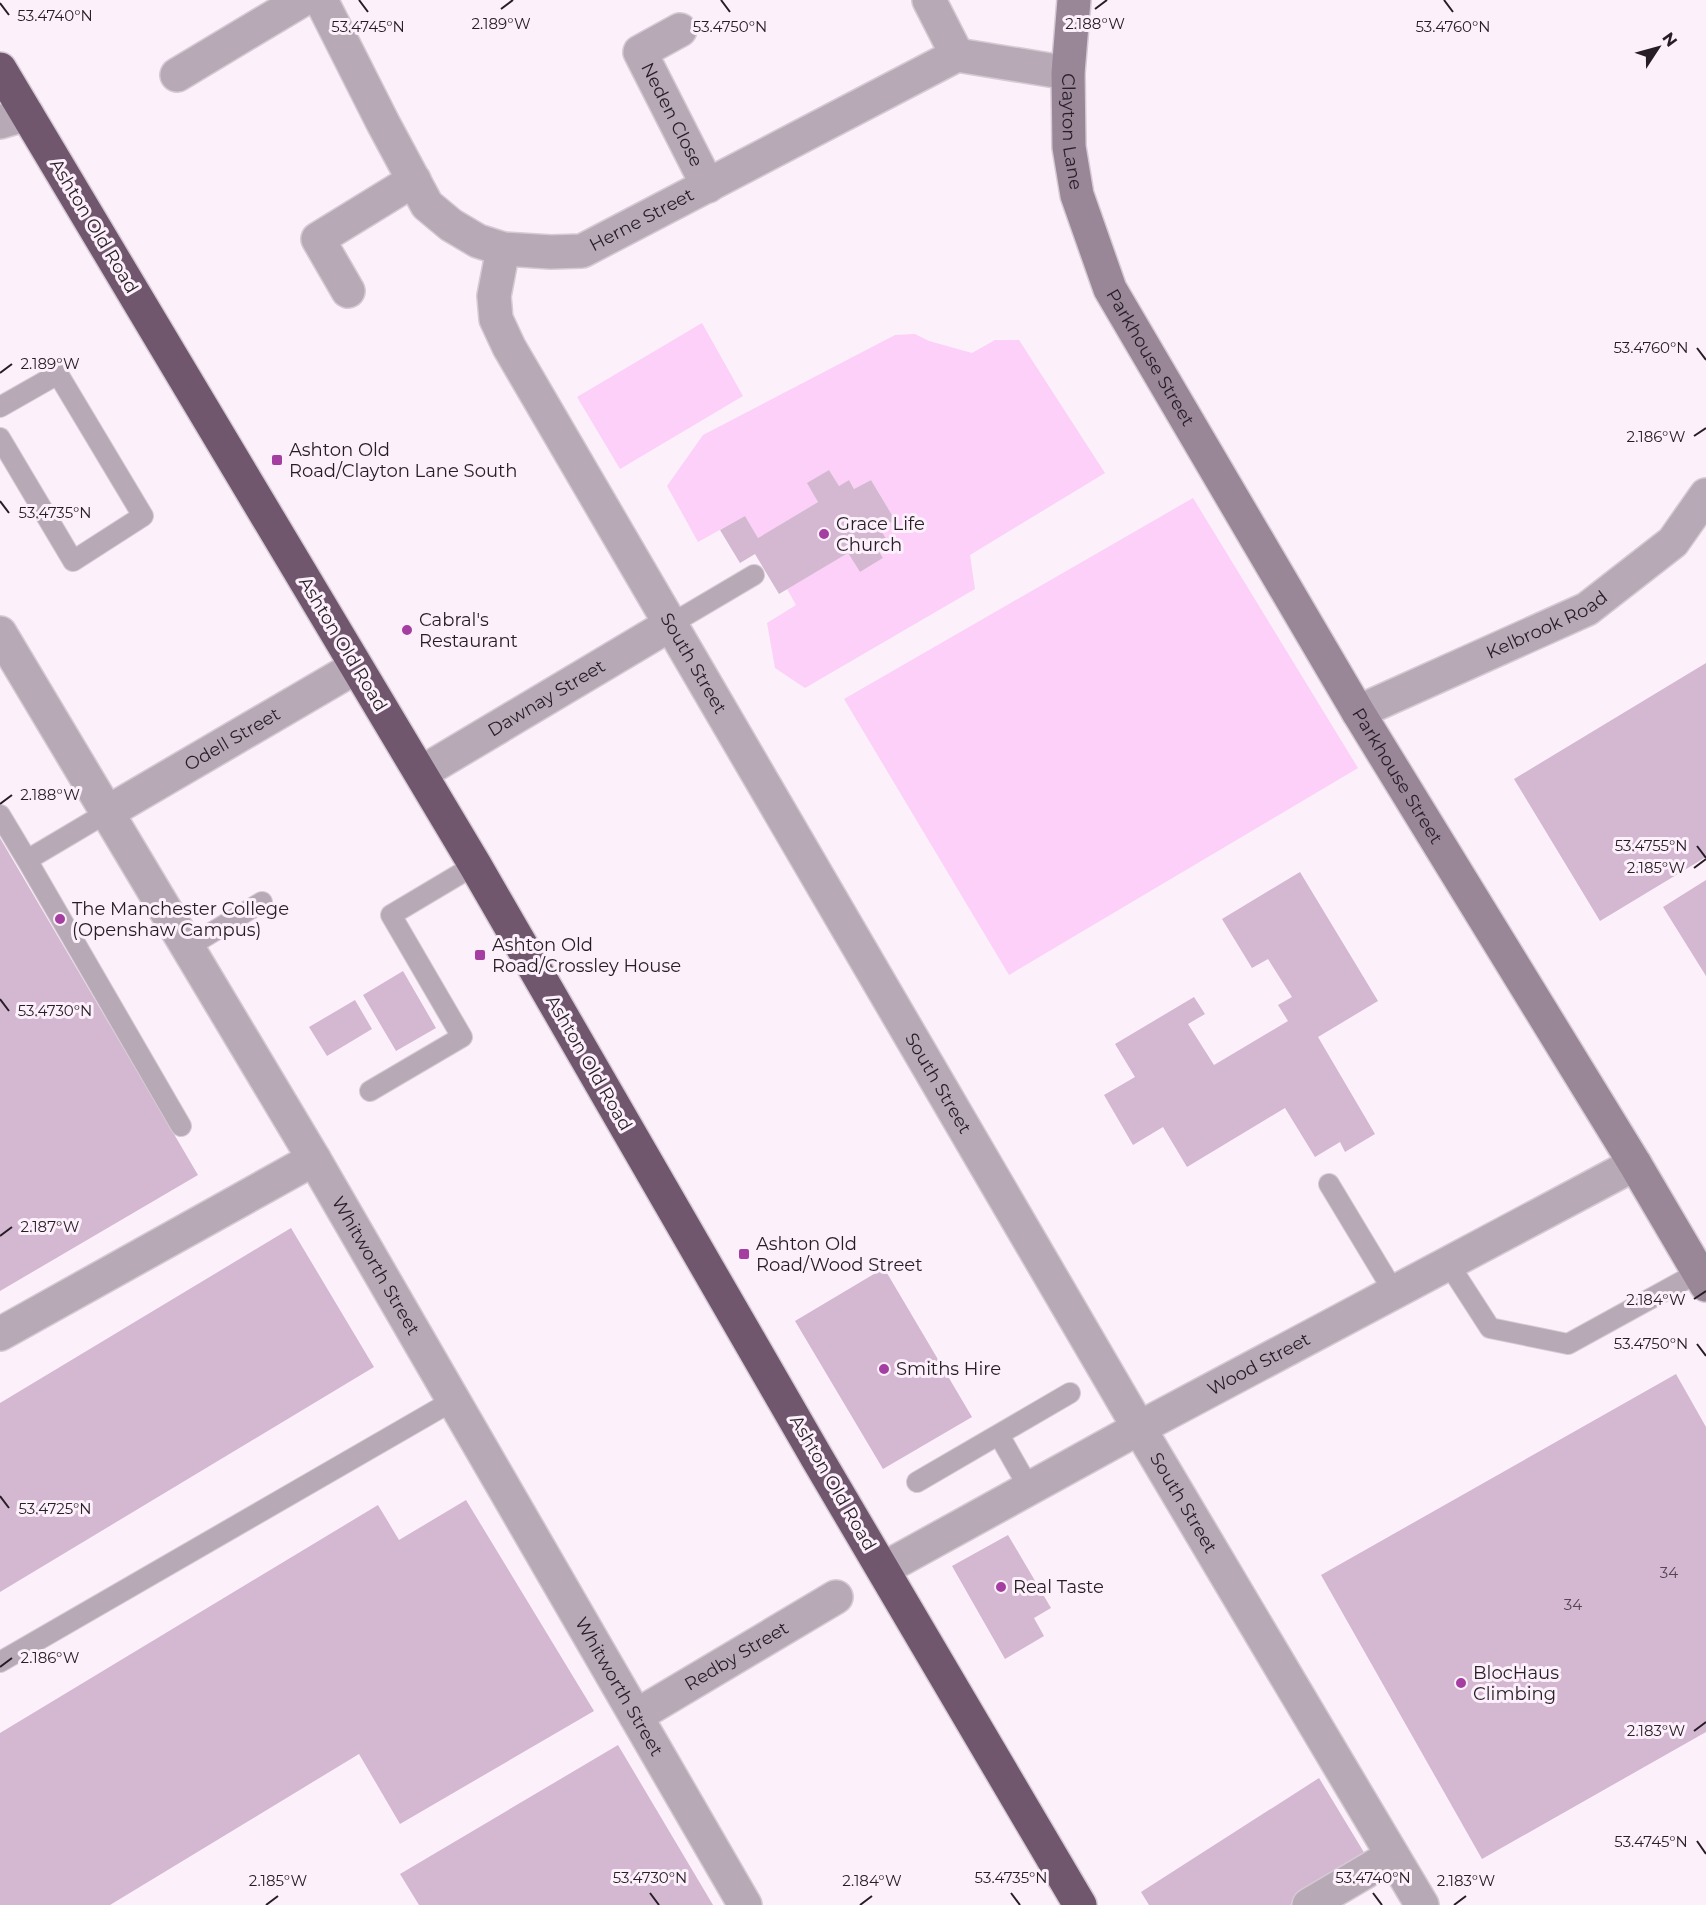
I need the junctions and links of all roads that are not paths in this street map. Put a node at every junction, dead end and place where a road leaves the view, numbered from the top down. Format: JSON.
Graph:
{"nodes":[{"id":1,"x":318,"y":0,"type":"edge"},
{"id":2,"x":929,"y":0,"type":"edge"},
{"id":3,"x":1074,"y":0,"type":"edge"},
{"id":4,"x":680,"y":30,"type":"dead end"},
{"id":5,"x":957,"y":55,"type":"junction"},
{"id":6,"x":0,"y":69,"type":"edge"},
{"id":7,"x":1068,"y":74,"type":"junction"},
{"id":8,"x":177,"y":75,"type":"dead end"},
{"id":9,"x":14,"y":118,"type":"edge"},
{"id":10,"x":414,"y":180,"type":"junction"},
{"id":11,"x":708,"y":186,"type":"junction"},
{"id":12,"x":503,"y":249,"type":"junction"},
{"id":13,"x":1100,"y":261,"type":"joint"},
{"id":14,"x":348,"y":291,"type":"dead end"},
{"id":15,"x":0,"y":407,"type":"edge"},
{"id":16,"x":0,"y":438,"type":"edge"},
{"id":17,"x":1706,"y":495,"type":"edge"},
{"id":18,"x":754,"y":575,"type":"dead end"},
{"id":19,"x":671,"y":624,"type":"junction"},
{"id":20,"x":0,"y":633,"type":"edge"},
{"id":21,"x":356,"y":667,"type":"junction"},
{"id":22,"x":1358,"y":712,"type":"junction"},
{"id":23,"x":421,"y":773,"type":"junction"},
{"id":24,"x":108,"y":812,"type":"junction"},
{"id":25,"x":0,"y":815,"type":"edge"},
{"id":26,"x":27,"y":860,"type":"junction"},
{"id":27,"x":475,"y":865,"type":"junction"},
{"id":28,"x":262,"y":902,"type":"dead end"},
{"id":29,"x":188,"y":947,"type":"junction"},
{"id":30,"x":370,"y":1091,"type":"dead end"},
{"id":31,"x":181,"y":1126,"type":"dead end"},
{"id":32,"x":314,"y":1159,"type":"junction"},
{"id":33,"x":1635,"y":1164,"type":"junction"},
{"id":34,"x":1329,"y":1184,"type":"dead end"},
{"id":35,"x":1448,"y":1263,"type":"junction"},
{"id":36,"x":1702,"y":1278,"type":"edge"},
{"id":37,"x":1394,"y":1292,"type":"junction"},
{"id":38,"x":0,"y":1334,"type":"edge"},
{"id":39,"x":1070,"y":1393,"type":"dead end"},
{"id":40,"x":454,"y":1400,"type":"junction"},
{"id":41,"x":1139,"y":1428,"type":"junction"},
{"id":42,"x":999,"y":1435,"type":"junction"},
{"id":43,"x":917,"y":1482,"type":"dead end"},
{"id":44,"x":1029,"y":1488,"type":"junction"},
{"id":45,"x":883,"y":1569,"type":"junction"},
{"id":46,"x":836,"y":1597,"type":"dead end"},
{"id":47,"x":0,"y":1662,"type":"edge"},
{"id":48,"x":636,"y":1716,"type":"junction"},
{"id":49,"x":1392,"y":1856,"type":"junction"},
{"id":50,"x":745,"y":1905,"type":"edge"},
{"id":51,"x":1080,"y":1905,"type":"edge"},
{"id":52,"x":1310,"y":1905,"type":"edge"},
{"id":53,"x":1422,"y":1905,"type":"edge"}],
"edges":[{"from":1,"to":8,"type":"street"},
{"from":1,"to":10,"type":"street","name":"Herne Street"},
{"from":2,"to":5,"type":"street"},
{"from":3,"to":7,"type":"street","name":"Clayton Lane"},
{"from":4,"to":11,"type":"street","name":"Neden Close"},
{"from":5,"to":7,"type":"street"},
{"from":5,"to":11,"type":"street","name":"Herne Street"},
{"from":6,"to":9,"type":"highway","name":"Ashton Old Road"},
{"from":7,"to":13,"type":"street","name":"Clayton Lane"},
{"from":9,"to":21,"type":"highway","name":"Ashton Old Road"},
{"from":10,"to":12,"type":"street","name":"Herne Street"},
{"from":10,"to":14,"type":"street"},
{"from":11,"to":12,"type":"street","name":"Herne Street"},
{"from":12,"to":19,"type":"street","name":"South Street"},
{"from":13,"to":22,"type":"street","name":"Parkhouse Street"},
{"from":15,"to":16,"type":"lane"},
{"from":17,"to":22,"type":"street","name":"Kelbrook Road"},
{"from":18,"to":19,"type":"lane"},
{"from":19,"to":23,"type":"street","name":"Dawnay Street"},
{"from":19,"to":41,"type":"street","name":"South Street"},
{"from":20,"to":24,"type":"street","name":"Whitworth Street"},
{"from":21,"to":23,"type":"highway","name":"Ashton Old Road"},
{"from":21,"to":24,"type":"street","name":"Odell Street"},
{"from":22,"to":33,"type":"street","name":"Parkhouse Street"},
{"from":23,"to":27,"type":"highway","name":"Ashton Old Road"},
{"from":24,"to":26,"type":"lane"},
{"from":24,"to":29,"type":"street","name":"Whitworth Street"},
{"from":25,"to":26,"type":"lane"},
{"from":26,"to":31,"type":"lane"},
{"from":27,"to":30,"type":"lane"},
{"from":27,"to":45,"type":"highway","name":"Ashton Old Road"},
{"from":28,"to":29,"type":"lane"},
{"from":29,"to":32,"type":"street","name":"Whitworth Street"},
{"from":32,"to":38,"type":"street"},
{"from":32,"to":40,"type":"street","name":"Whitworth Street"},
{"from":33,"to":35,"type":"street","name":"Wood Street"},
{"from":33,"to":36,"type":"street","name":"Parkhouse Street"},
{"from":34,"to":37,"type":"lane"},
{"from":35,"to":36,"type":"lane"},
{"from":35,"to":37,"type":"street","name":"Wood Street"},
{"from":37,"to":41,"type":"street","name":"Wood Street"},
{"from":39,"to":42,"type":"lane"},
{"from":40,"to":47,"type":"lane"},
{"from":40,"to":48,"type":"street","name":"Whitworth Street"},
{"from":41,"to":44,"type":"street","name":"Wood Street"},
{"from":41,"to":49,"type":"street","name":"South Street"},
{"from":42,"to":43,"type":"lane"},
{"from":42,"to":44,"type":"lane"},
{"from":44,"to":45,"type":"street","name":"Wood Street"},
{"from":45,"to":51,"type":"highway","name":"Ashton Old Road"},
{"from":46,"to":48,"type":"street","name":"Redby Street"},
{"from":48,"to":50,"type":"street","name":"Whitworth Street"},
{"from":49,"to":52,"type":"street"},
{"from":49,"to":53,"type":"street","name":"South Street"}]}
